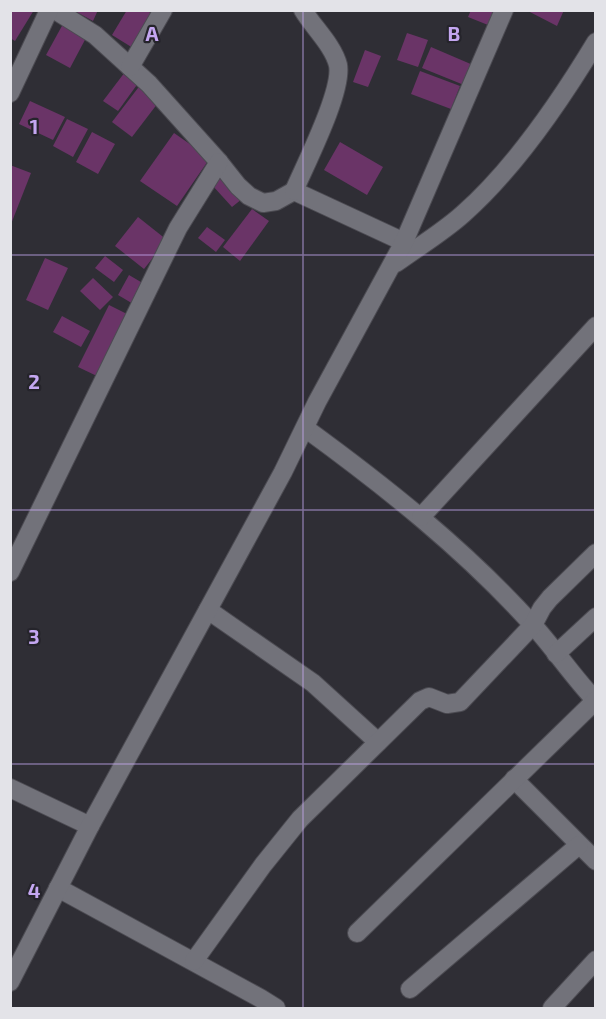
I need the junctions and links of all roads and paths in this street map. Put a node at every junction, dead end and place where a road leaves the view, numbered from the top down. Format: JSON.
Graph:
{"nodes":[{"id":1,"x":49,"y":10,"type":"edge"},
{"id":2,"x":55,"y":10,"type":"edge"},
{"id":3,"x":163,"y":10,"type":"edge"},
{"id":4,"x":303,"y":10,"type":"edge"},
{"id":5,"x":504,"y":10,"type":"edge"},
{"id":6,"x":596,"y":42,"type":"edge"},
{"id":7,"x":130,"y":67,"type":"junction"},
{"id":8,"x":10,"y":93,"type":"edge"},
{"id":9,"x":219,"y":162,"type":"junction"},
{"id":10,"x":294,"y":191,"type":"junction"},
{"id":11,"x":404,"y":242,"type":"junction"},
{"id":12,"x":391,"y":267,"type":"junction"},
{"id":13,"x":596,"y":326,"type":"edge"},
{"id":14,"x":305,"y":428,"type":"junction"},
{"id":15,"x":421,"y":517,"type":"junction"},
{"id":16,"x":596,"y":553,"type":"edge"},
{"id":17,"x":10,"y":572,"type":"edge"},
{"id":18,"x":208,"y":610,"type":"junction"},
{"id":19,"x":596,"y":617,"type":"edge"},
{"id":20,"x":533,"y":625,"type":"junction"},
{"id":21,"x":556,"y":654,"type":"junction"},
{"id":22,"x":595,"y":701,"type":"edge"},
{"id":23,"x":378,"y":742,"type":"junction"},
{"id":24,"x":514,"y":779,"type":"junction"},
{"id":25,"x":10,"y":788,"type":"edge"},
{"id":26,"x":90,"y":826,"type":"junction"},
{"id":27,"x":579,"y":845,"type":"junction"},
{"id":28,"x":596,"y":861,"type":"edge"},
{"id":29,"x":58,"y":888,"type":"junction"},
{"id":30,"x":357,"y":933,"type":"dead end"},
{"id":31,"x":596,"y":960,"type":"edge"},
{"id":32,"x":194,"y":961,"type":"junction"},
{"id":33,"x":10,"y":982,"type":"edge"},
{"id":34,"x":410,"y":988,"type":"dead end"},
{"id":35,"x":276,"y":1008,"type":"edge"},
{"id":36,"x":552,"y":1008,"type":"edge"}],
"edges":[{"from":1,"to":8,"type":"street"},
{"from":2,"to":7,"type":"street"},
{"from":3,"to":7,"type":"street"},
{"from":4,"to":10,"type":"street"},
{"from":5,"to":11,"type":"street"},
{"from":6,"to":12,"type":"street"},
{"from":7,"to":9,"type":"street"},
{"from":9,"to":10,"type":"street"},
{"from":9,"to":17,"type":"street"},
{"from":10,"to":11,"type":"street"},
{"from":11,"to":12,"type":"street"},
{"from":12,"to":14,"type":"street"},
{"from":13,"to":15,"type":"street"},
{"from":14,"to":15,"type":"street"},
{"from":14,"to":18,"type":"street"},
{"from":15,"to":20,"type":"street"},
{"from":16,"to":20,"type":"street"},
{"from":18,"to":23,"type":"street"},
{"from":18,"to":26,"type":"street"},
{"from":19,"to":21,"type":"street"},
{"from":20,"to":21,"type":"street"},
{"from":20,"to":23,"type":"street"},
{"from":21,"to":22,"type":"street"},
{"from":22,"to":24,"type":"street"},
{"from":23,"to":32,"type":"street"},
{"from":24,"to":27,"type":"street"},
{"from":24,"to":30,"type":"street"},
{"from":25,"to":26,"type":"street"},
{"from":26,"to":29,"type":"street"},
{"from":27,"to":28,"type":"street"},
{"from":27,"to":34,"type":"street"},
{"from":29,"to":32,"type":"street"},
{"from":29,"to":33,"type":"street"},
{"from":31,"to":36,"type":"street"},
{"from":32,"to":35,"type":"street"}]}
